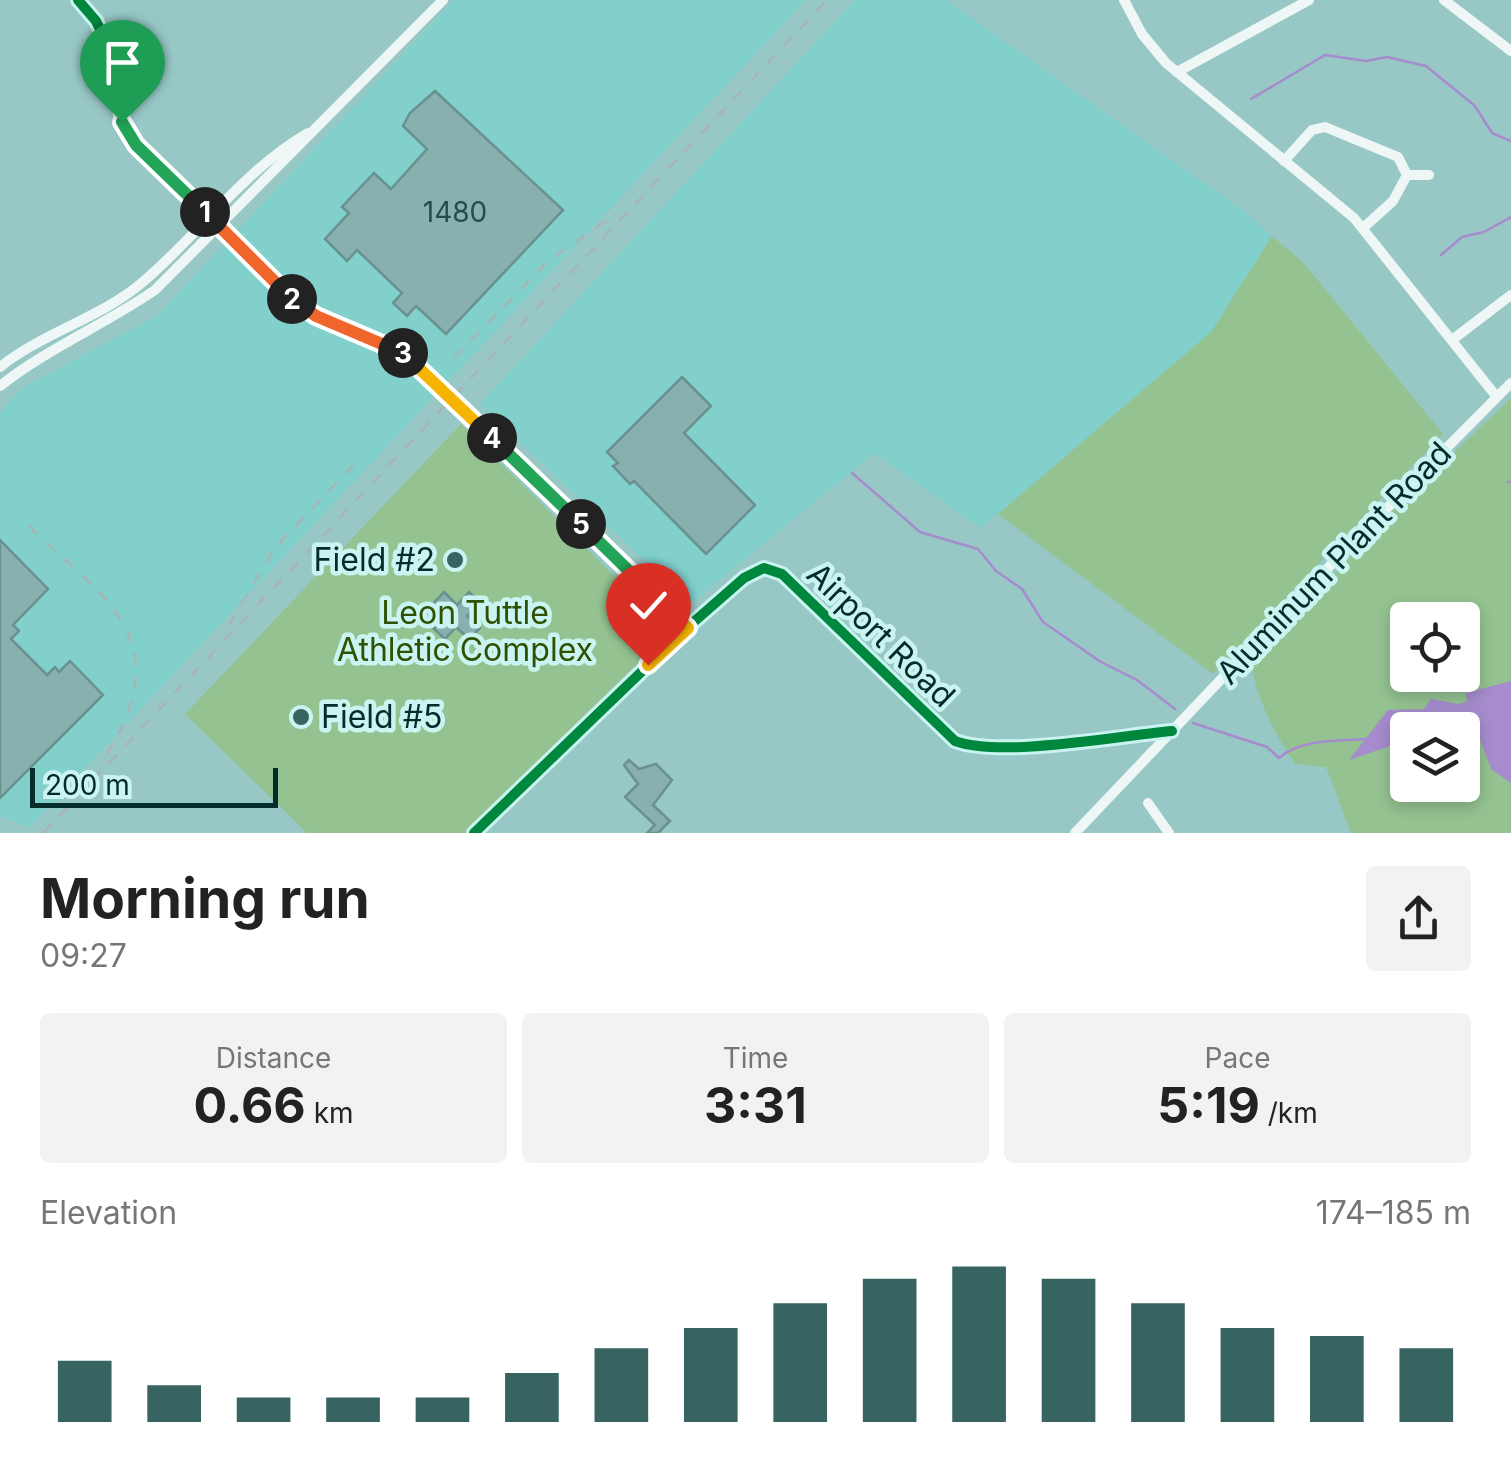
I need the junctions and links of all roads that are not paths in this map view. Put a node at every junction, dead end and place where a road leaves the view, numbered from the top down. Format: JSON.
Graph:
{"nodes":[{"id":1,"x":78,"y":0,"type":"edge"},
{"id":2,"x":444,"y":0,"type":"edge"},
{"id":3,"x":1124,"y":0,"type":"edge"},
{"id":4,"x":1309,"y":0,"type":"edge"},
{"id":5,"x":1444,"y":0,"type":"edge"},
{"id":6,"x":1511,"y":51,"type":"edge"},
{"id":7,"x":1177,"y":72,"type":"junction"},
{"id":8,"x":322,"y":125,"type":"junction"},
{"id":9,"x":1284,"y":161,"type":"junction"},
{"id":10,"x":1406,"y":175,"type":"junction"},
{"id":11,"x":1429,"y":175,"type":"dead end"},
{"id":12,"x":210,"y":217,"type":"junction"},
{"id":13,"x":220,"y":226,"type":"junction"},
{"id":14,"x":1363,"y":228,"type":"junction"},
{"id":15,"x":1511,"y":295,"type":"edge"},
{"id":16,"x":101,"y":308,"type":"junction"},
{"id":17,"x":108,"y":321,"type":"junction"},
{"id":18,"x":1452,"y":340,"type":"junction"},
{"id":19,"x":0,"y":367,"type":"edge"},
{"id":20,"x":1511,"y":383,"type":"edge"},
{"id":21,"x":0,"y":386,"type":"edge"},
{"id":22,"x":1496,"y":396,"type":"junction"},
{"id":23,"x":688,"y":628,"type":"junction"},
{"id":24,"x":1172,"y":730,"type":"junction"},
{"id":25,"x":1148,"y":803,"type":"dead end"},
{"id":26,"x":474,"y":833,"type":"edge"},
{"id":27,"x":1075,"y":833,"type":"edge"},
{"id":28,"x":1170,"y":833,"type":"edge"}],
"edges":[{"from":1,"to":12,"type":"street"},
{"from":2,"to":8,"type":"street"},
{"from":3,"to":7,"type":"street"},
{"from":4,"to":7,"type":"street"},
{"from":5,"to":6,"type":"street"},
{"from":7,"to":9,"type":"street"},
{"from":8,"to":12,"type":"street"},
{"from":8,"to":13,"type":"street"},
{"from":9,"to":10,"type":"street"},
{"from":9,"to":14,"type":"street"},
{"from":10,"to":11,"type":"street"},
{"from":10,"to":14,"type":"street"},
{"from":12,"to":13,"type":"street"},
{"from":12,"to":16,"type":"street"},
{"from":13,"to":17,"type":"street"},
{"from":13,"to":23,"type":"street"},
{"from":14,"to":18,"type":"street"},
{"from":15,"to":18,"type":"street"},
{"from":16,"to":17,"type":"street"},
{"from":16,"to":19,"type":"street"},
{"from":17,"to":21,"type":"street"},
{"from":18,"to":22,"type":"street"},
{"from":20,"to":22,"type":"street","name":"Aluminum Plant Road"},
{"from":22,"to":24,"type":"street","name":"Aluminum Plant Road"},
{"from":23,"to":24,"type":"street","name":"Airport Road"},
{"from":23,"to":26,"type":"street","name":"Airport Road"},
{"from":24,"to":27,"type":"street","name":"Aluminum Plant Road"},
{"from":25,"to":28,"type":"street"}]}
